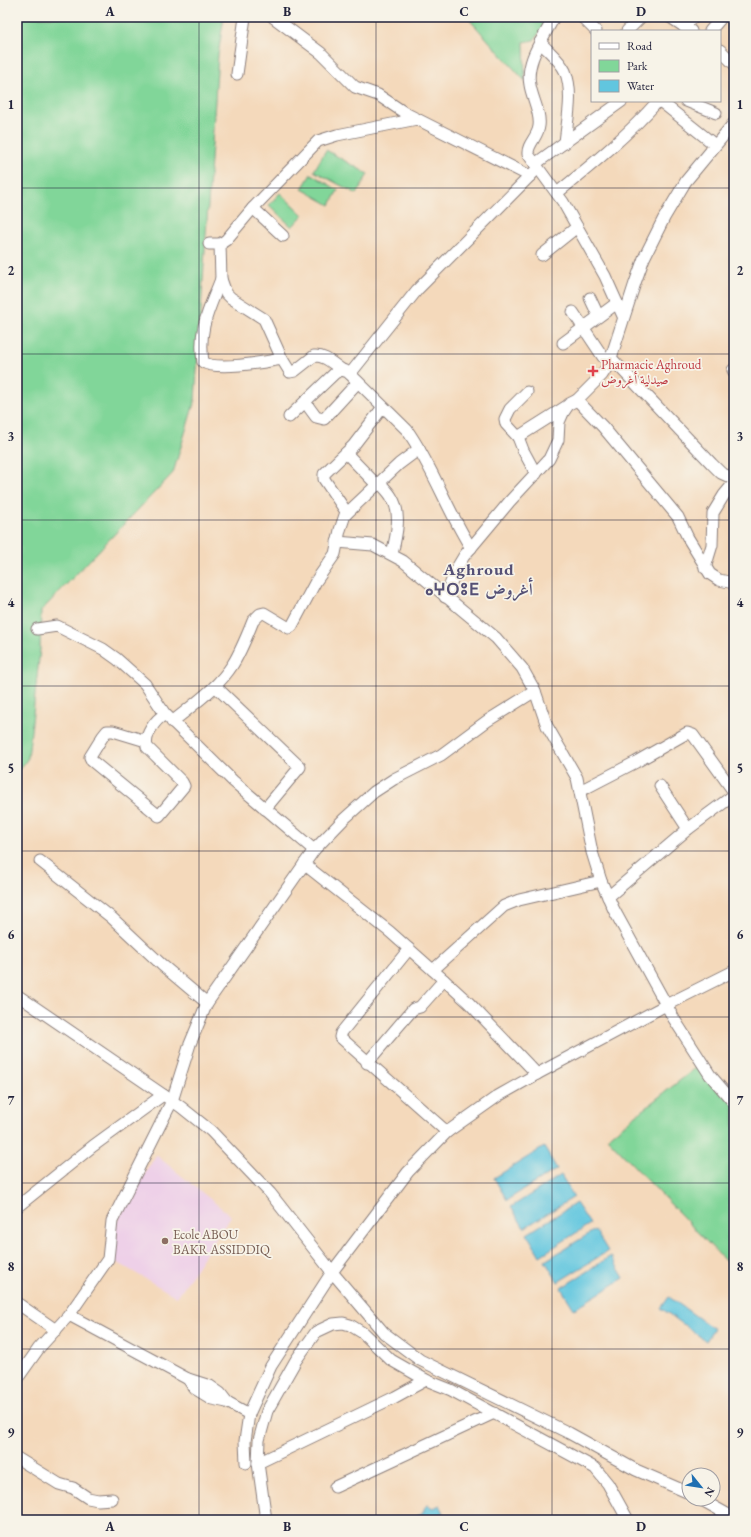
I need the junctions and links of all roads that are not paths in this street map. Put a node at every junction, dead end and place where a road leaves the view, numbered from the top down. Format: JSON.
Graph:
{"nodes":[{"id":1,"x":245,"y":17,"type":"edge"},
{"id":2,"x":273,"y":17,"type":"edge"},
{"id":3,"x":554,"y":17,"type":"edge"},
{"id":4,"x":582,"y":17,"type":"edge"},
{"id":5,"x":641,"y":17,"type":"edge"},
{"id":6,"x":670,"y":17,"type":"edge"},
{"id":7,"x":694,"y":17,"type":"edge"},
{"id":8,"x":722,"y":17,"type":"edge"},
{"id":9,"x":688,"y":29,"type":"edge"},
{"id":10,"x":595,"y":30,"type":"edge"},
{"id":11,"x":628,"y":30,"type":"edge"},
{"id":12,"x":711,"y":30,"type":"edge"},
{"id":13,"x":540,"y":42,"type":"junction"},
{"id":14,"x":721,"y":51,"type":"edge"},
{"id":15,"x":734,"y":64,"type":"edge"},
{"id":16,"x":237,"y":74,"type":"dead end"},
{"id":17,"x":621,"y":102,"type":"edge"},
{"id":18,"x":658,"y":102,"type":"edge"},
{"id":19,"x":660,"y":102,"type":"edge"},
{"id":20,"x":688,"y":102,"type":"edge"},
{"id":21,"x":716,"y":113,"type":"dead end"},
{"id":22,"x":417,"y":119,"type":"junction"},
{"id":23,"x":734,"y":123,"type":"edge"},
{"id":24,"x":565,"y":143,"type":"junction"},
{"id":25,"x":715,"y":145,"type":"junction"},
{"id":26,"x":537,"y":166,"type":"junction"},
{"id":27,"x":530,"y":176,"type":"junction"},
{"id":28,"x":557,"y":193,"type":"junction"},
{"id":29,"x":253,"y":208,"type":"junction"},
{"id":30,"x":577,"y":227,"type":"junction"},
{"id":31,"x":283,"y":236,"type":"dead end"},
{"id":32,"x":542,"y":255,"type":"dead end"},
{"id":33,"x":220,"y":279,"type":"junction"},
{"id":34,"x":590,"y":298,"type":"dead end"},
{"id":35,"x":617,"y":303,"type":"junction"},
{"id":36,"x":573,"y":312,"type":"dead end"},
{"id":37,"x":598,"y":315,"type":"junction"},
{"id":38,"x":623,"y":316,"type":"junction"},
{"id":39,"x":582,"y":328,"type":"junction"},
{"id":40,"x":563,"y":343,"type":"dead end"},
{"id":41,"x":608,"y":358,"type":"junction"},
{"id":42,"x":282,"y":359,"type":"junction"},
{"id":43,"x":350,"y":376,"type":"junction"},
{"id":44,"x":527,"y":392,"type":"dead end"},
{"id":45,"x":304,"y":402,"type":"junction"},
{"id":46,"x":573,"y":402,"type":"junction"},
{"id":47,"x":383,"y":407,"type":"junction"},
{"id":48,"x":289,"y":417,"type":"dead end"},
{"id":49,"x":518,"y":437,"type":"junction"},
{"id":50,"x":419,"y":449,"type":"junction"},
{"id":51,"x":346,"y":453,"type":"junction"},
{"id":52,"x":536,"y":474,"type":"junction"},
{"id":53,"x":734,"y":479,"type":"edge"},
{"id":54,"x":734,"y":483,"type":"edge"},
{"id":55,"x":378,"y":484,"type":"junction"},
{"id":56,"x":348,"y":513,"type":"junction"},
{"id":57,"x":337,"y":542,"type":"junction"},
{"id":58,"x":471,"y":548,"type":"junction"},
{"id":59,"x":392,"y":554,"type":"junction"},
{"id":60,"x":705,"y":568,"type":"junction"},
{"id":61,"x":734,"y":583,"type":"edge"},
{"id":62,"x":445,"y":597,"type":"junction"},
{"id":63,"x":37,"y":629,"type":"dead end"},
{"id":64,"x":215,"y":686,"type":"junction"},
{"id":65,"x":535,"y":691,"type":"junction"},
{"id":66,"x":169,"y":718,"type":"junction"},
{"id":67,"x":146,"y":741,"type":"junction"},
{"id":68,"x":660,"y":786,"type":"dead end"},
{"id":69,"x":580,"y":792,"type":"junction"},
{"id":70,"x":734,"y":792,"type":"edge"},
{"id":71,"x":734,"y":795,"type":"edge"},
{"id":72,"x":265,"y":809,"type":"junction"},
{"id":73,"x":688,"y":829,"type":"junction"},
{"id":74,"x":314,"y":850,"type":"junction"},
{"id":75,"x":40,"y":862,"type":"dead end"},
{"id":76,"x":304,"y":864,"type":"junction"},
{"id":77,"x":602,"y":880,"type":"junction"},
{"id":78,"x":608,"y":897,"type":"junction"},
{"id":79,"x":409,"y":949,"type":"junction"},
{"id":80,"x":433,"y":970,"type":"junction"},
{"id":81,"x":734,"y":971,"type":"edge"},
{"id":82,"x":444,"y":980,"type":"junction"},
{"id":83,"x":17,"y":996,"type":"edge"},
{"id":84,"x":207,"y":1003,"type":"junction"},
{"id":85,"x":668,"y":1004,"type":"junction"},
{"id":86,"x":367,"y":1063,"type":"junction"},
{"id":87,"x":537,"y":1074,"type":"junction"},
{"id":88,"x":167,"y":1098,"type":"junction"},
{"id":89,"x":734,"y":1103,"type":"edge"},
{"id":90,"x":447,"y":1132,"type":"junction"},
{"id":91,"x":17,"y":1207,"type":"edge"},
{"id":92,"x":332,"y":1272,"type":"junction"},
{"id":93,"x":17,"y":1303,"type":"edge"},
{"id":94,"x":69,"y":1315,"type":"junction"},
{"id":95,"x":56,"y":1330,"type":"junction"},
{"id":96,"x":17,"y":1379,"type":"edge"},
{"id":97,"x":426,"y":1380,"type":"junction"},
{"id":98,"x":494,"y":1413,"type":"junction"},
{"id":99,"x":249,"y":1414,"type":"junction"},
{"id":100,"x":17,"y":1458,"type":"edge"},
{"id":101,"x":246,"y":1463,"type":"dead end"},
{"id":102,"x":258,"y":1463,"type":"junction"},
{"id":103,"x":335,"y":1487,"type":"dead end"},
{"id":104,"x":681,"y":1490,"type":"edge"},
{"id":105,"x":112,"y":1499,"type":"dead end"},
{"id":106,"x":714,"y":1507,"type":"edge"},
{"id":107,"x":734,"y":1518,"type":"edge"},
{"id":108,"x":266,"y":1520,"type":"edge"},
{"id":109,"x":628,"y":1520,"type":"edge"}],
"edges":[{"from":1,"to":16,"type":"street"},
{"from":2,"to":22,"type":"street"},
{"from":3,"to":13,"type":"street"},
{"from":4,"to":10,"type":"street"},
{"from":5,"to":11,"type":"street"},
{"from":6,"to":9,"type":"street"},
{"from":7,"to":9,"type":"street"},
{"from":8,"to":12,"type":"street"},
{"from":13,"to":24,"type":"street"},
{"from":13,"to":26,"type":"street"},
{"from":14,"to":15,"type":"street"},
{"from":17,"to":24,"type":"street"},
{"from":18,"to":28,"type":"street"},
{"from":19,"to":25,"type":"street"},
{"from":20,"to":21,"type":"street"},
{"from":22,"to":27,"type":"street"},
{"from":22,"to":29,"type":"street"},
{"from":23,"to":25,"type":"street"},
{"from":24,"to":26,"type":"street"},
{"from":25,"to":38,"type":"street"},
{"from":26,"to":27,"type":"street"},
{"from":26,"to":28,"type":"street"},
{"from":27,"to":43,"type":"street"},
{"from":28,"to":30,"type":"street"},
{"from":29,"to":31,"type":"street"},
{"from":29,"to":33,"type":"street"},
{"from":30,"to":32,"type":"street"},
{"from":30,"to":35,"type":"street"},
{"from":33,"to":42,"type":"street"},
{"from":33,"to":42,"type":"street"},
{"from":34,"to":37,"type":"street"},
{"from":35,"to":37,"type":"street"},
{"from":35,"to":38,"type":"street"},
{"from":36,"to":39,"type":"street"},
{"from":37,"to":39,"type":"street"},
{"from":38,"to":41,"type":"street"},
{"from":39,"to":40,"type":"street"},
{"from":39,"to":41,"type":"street"},
{"from":41,"to":46,"type":"street"},
{"from":41,"to":53,"type":"street"},
{"from":42,"to":43,"type":"street"},
{"from":43,"to":45,"type":"street"},
{"from":43,"to":45,"type":"street"},
{"from":43,"to":47,"type":"street"},
{"from":44,"to":49,"type":"street"},
{"from":45,"to":48,"type":"street"},
{"from":46,"to":49,"type":"street"},
{"from":46,"to":52,"type":"street"},
{"from":46,"to":60,"type":"street"},
{"from":47,"to":50,"type":"street"},
{"from":47,"to":51,"type":"street"},
{"from":49,"to":52,"type":"street"},
{"from":50,"to":55,"type":"street"},
{"from":50,"to":58,"type":"street"},
{"from":51,"to":55,"type":"street"},
{"from":51,"to":56,"type":"street"},
{"from":52,"to":58,"type":"street"},
{"from":54,"to":60,"type":"street"},
{"from":55,"to":56,"type":"street"},
{"from":55,"to":59,"type":"street"},
{"from":56,"to":57,"type":"street"},
{"from":57,"to":59,"type":"street"},
{"from":57,"to":64,"type":"street"},
{"from":58,"to":62,"type":"street"},
{"from":59,"to":62,"type":"street"},
{"from":60,"to":61,"type":"street"},
{"from":62,"to":65,"type":"street"},
{"from":63,"to":66,"type":"street"},
{"from":64,"to":66,"type":"street"},
{"from":64,"to":72,"type":"street"},
{"from":65,"to":69,"type":"street"},
{"from":65,"to":74,"type":"street"},
{"from":66,"to":67,"type":"street"},
{"from":66,"to":72,"type":"street"},
{"from":67,"to":67,"type":"street"},
{"from":68,"to":73,"type":"street"},
{"from":69,"to":70,"type":"street"},
{"from":69,"to":77,"type":"street"},
{"from":71,"to":73,"type":"street"},
{"from":72,"to":74,"type":"street"},
{"from":73,"to":78,"type":"street"},
{"from":74,"to":76,"type":"street"},
{"from":75,"to":84,"type":"street"},
{"from":76,"to":79,"type":"street"},
{"from":76,"to":84,"type":"street"},
{"from":77,"to":78,"type":"street"},
{"from":77,"to":80,"type":"street"},
{"from":78,"to":85,"type":"street"},
{"from":79,"to":80,"type":"street"},
{"from":79,"to":86,"type":"street"},
{"from":80,"to":82,"type":"street"},
{"from":81,"to":85,"type":"street"},
{"from":82,"to":86,"type":"street"},
{"from":82,"to":87,"type":"street"},
{"from":83,"to":88,"type":"street"},
{"from":84,"to":88,"type":"street"},
{"from":85,"to":87,"type":"street"},
{"from":85,"to":89,"type":"street"},
{"from":86,"to":90,"type":"street"},
{"from":87,"to":90,"type":"street"},
{"from":88,"to":91,"type":"street"},
{"from":88,"to":92,"type":"street"},
{"from":88,"to":94,"type":"street"},
{"from":90,"to":92,"type":"street"},
{"from":92,"to":99,"type":"street"},
{"from":92,"to":104,"type":"street"},
{"from":93,"to":95,"type":"street"},
{"from":94,"to":95,"type":"street"},
{"from":94,"to":99,"type":"street"},
{"from":95,"to":96,"type":"street"},
{"from":97,"to":98,"type":"street"},
{"from":97,"to":102,"type":"street"},
{"from":97,"to":102,"type":"street"},
{"from":98,"to":103,"type":"street"},
{"from":98,"to":109,"type":"street"},
{"from":99,"to":101,"type":"street"},
{"from":100,"to":105,"type":"street"},
{"from":102,"to":108,"type":"street"},
{"from":106,"to":107,"type":"street"}]}
